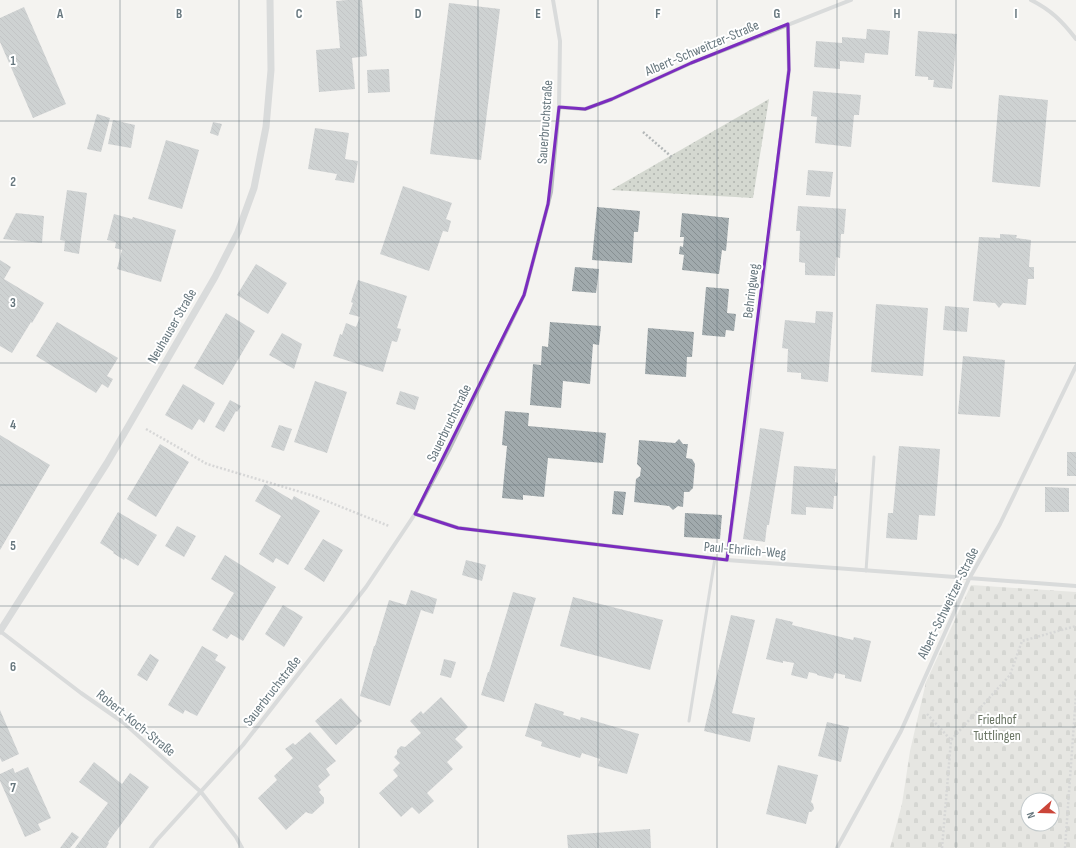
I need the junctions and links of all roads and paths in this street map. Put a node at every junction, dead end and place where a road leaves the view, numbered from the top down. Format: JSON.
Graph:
{"nodes":[{"id":1,"x":270,"y":0,"type":"edge"},
{"id":2,"x":553,"y":0,"type":"edge"},
{"id":3,"x":851,"y":0,"type":"edge"},
{"id":4,"x":1030,"y":0,"type":"edge"},
{"id":5,"x":788,"y":24,"type":"junction"},
{"id":6,"x":1076,"y":38,"type":"edge"},
{"id":7,"x":559,"y":107,"type":"junction"},
{"id":8,"x":643,"y":132,"type":"dead end"},
{"id":9,"x":674,"y":158,"type":"dead end"},
{"id":10,"x":1076,"y":366,"type":"edge"},
{"id":11,"x":131,"y":421,"type":"junction"},
{"id":12,"x":874,"y":457,"type":"dead end"},
{"id":13,"x":415,"y":514,"type":"junction"},
{"id":14,"x":403,"y":532,"type":"junction"},
{"id":15,"x":715,"y":558,"type":"junction"},
{"id":16,"x":727,"y":560,"type":"junction"},
{"id":17,"x":866,"y":571,"type":"junction"},
{"id":18,"x":969,"y":579,"type":"junction"},
{"id":19,"x":1076,"y":586,"type":"edge"},
{"id":20,"x":1076,"y":626,"type":"edge"},
{"id":21,"x":0,"y":631,"type":"edge"},
{"id":22,"x":1076,"y":695,"type":"edge"},
{"id":23,"x":915,"y":701,"type":"junction"},
{"id":24,"x":689,"y":721,"type":"dead end"},
{"id":25,"x":951,"y":740,"type":"junction"},
{"id":26,"x":201,"y":792,"type":"junction"},
{"id":27,"x":152,"y":848,"type":"edge"},
{"id":28,"x":242,"y":848,"type":"edge"},
{"id":29,"x":837,"y":848,"type":"edge"},
{"id":30,"x":942,"y":848,"type":"edge"},
{"id":31,"x":1065,"y":848,"type":"edge"}],
"edges":[{"from":1,"to":11,"type":"street","name":"Neuhauser Straße"},
{"from":2,"to":7,"type":"street","name":"Sauerbruchstraße"},
{"from":3,"to":5,"type":"street","name":"Albert-Schweitzer-Straße"},
{"from":4,"to":6,"type":"street"},
{"from":5,"to":7,"type":"street","name":"Albert-Schweitzer-Straße"},
{"from":5,"to":16,"type":"street","name":"Behringweg"},
{"from":7,"to":13,"type":"street","name":"Sauerbruchstraße"},
{"from":8,"to":9,"type":"path"},
{"from":10,"to":18,"type":"street","name":"Albert-Schweitzer-Straße"},
{"from":11,"to":14,"type":"path"},
{"from":11,"to":21,"type":"street","name":"Neuhauser Straße"},
{"from":12,"to":17,"type":"lane"},
{"from":13,"to":14,"type":"street","name":"Sauerbruchstraße"},
{"from":13,"to":15,"type":"street","name":"Paul-Ehrlich-Weg"},
{"from":14,"to":26,"type":"street","name":"Sauerbruchstraße"},
{"from":15,"to":16,"type":"street","name":"Paul-Ehrlich-Weg"},
{"from":15,"to":24,"type":"lane"},
{"from":16,"to":17,"type":"street","name":"Paul-Ehrlich-Weg"},
{"from":17,"to":18,"type":"street","name":"Paul-Ehrlich-Weg"},
{"from":18,"to":19,"type":"street","name":"Paul-Ehrlich-Weg"},
{"from":18,"to":23,"type":"street","name":"Albert-Schweitzer-Straße"},
{"from":20,"to":25,"type":"path"},
{"from":21,"to":26,"type":"street","name":"Robert-Koch-Straße"},
{"from":22,"to":31,"type":"path"},
{"from":23,"to":25,"type":"path"},
{"from":23,"to":29,"type":"street","name":"Albert-Schweitzer-Straße"},
{"from":25,"to":30,"type":"path"},
{"from":26,"to":27,"type":"street","name":"Sauerbruchstraße"},
{"from":26,"to":28,"type":"street","name":"Robert-Koch-Straße"}]}
